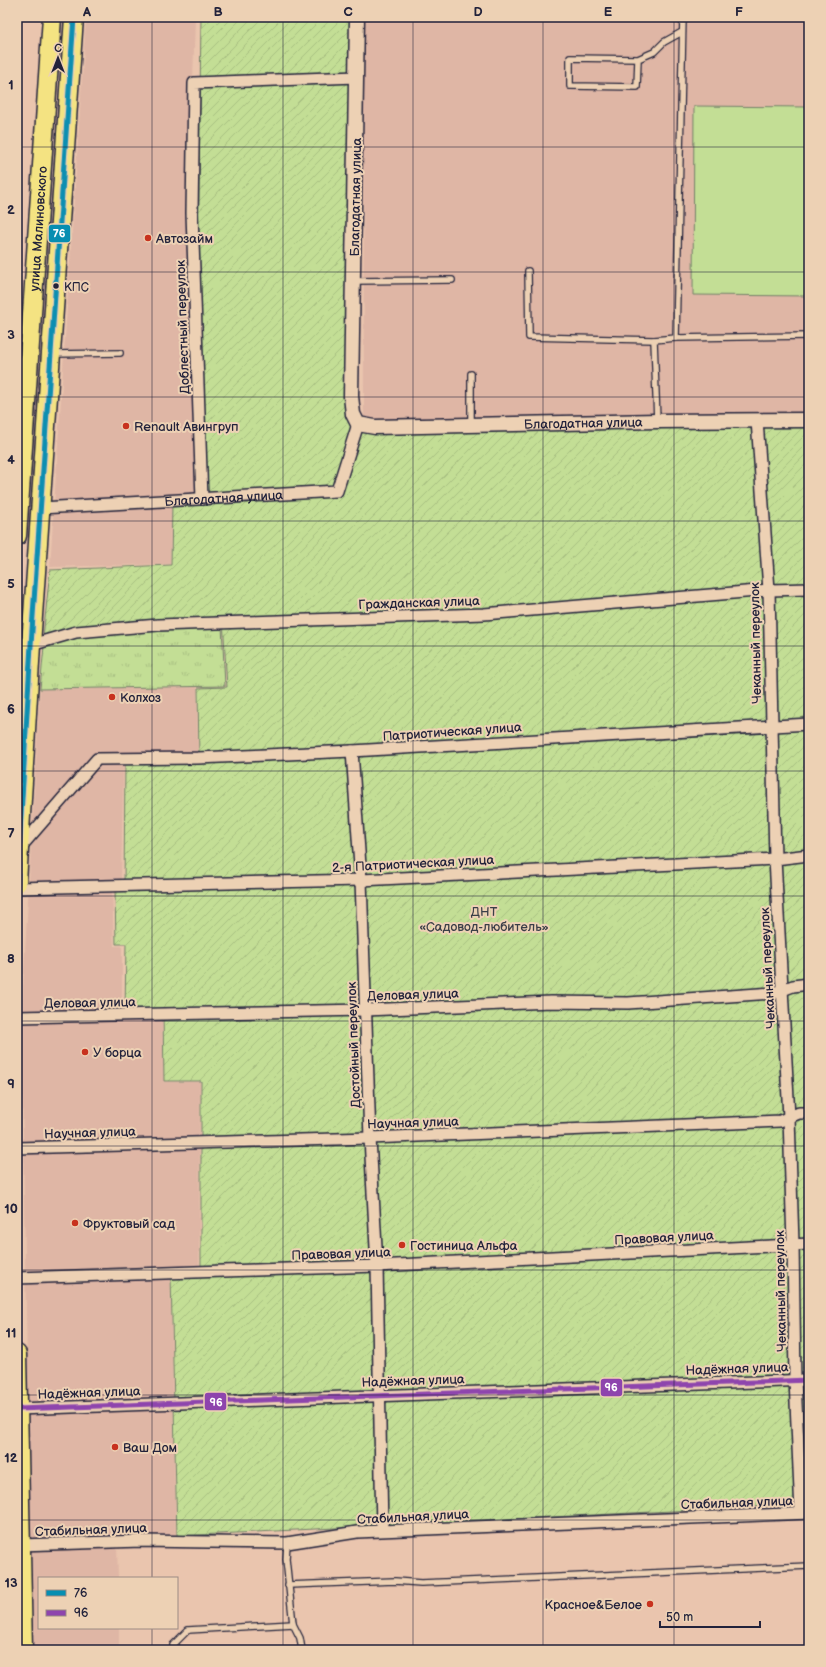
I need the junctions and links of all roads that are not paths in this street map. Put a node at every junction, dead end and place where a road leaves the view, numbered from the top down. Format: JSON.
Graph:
{"nodes":[{"id":1,"x":52,"y":17,"type":"edge"},
{"id":2,"x":74,"y":17,"type":"edge"},
{"id":3,"x":357,"y":17,"type":"edge"},
{"id":4,"x":683,"y":17,"type":"edge"},
{"id":5,"x":682,"y":32,"type":"junction"},
{"id":6,"x":638,"y":59,"type":"junction"},
{"id":7,"x":357,"y":77,"type":"junction"},
{"id":8,"x":528,"y":271,"type":"dead end"},
{"id":9,"x":353,"y":280,"type":"junction"},
{"id":10,"x":452,"y":280,"type":"dead end"},
{"id":11,"x":809,"y":336,"type":"edge"},
{"id":12,"x":676,"y":338,"type":"junction"},
{"id":13,"x":654,"y":340,"type":"junction"},
{"id":14,"x":51,"y":354,"type":"junction"},
{"id":15,"x":120,"y":354,"type":"dead end"},
{"id":16,"x":471,"y":374,"type":"dead end"},
{"id":17,"x":757,"y":420,"type":"junction"},
{"id":18,"x":809,"y":420,"type":"edge"},
{"id":19,"x":657,"y":421,"type":"junction"},
{"id":20,"x":358,"y":424,"type":"junction"},
{"id":21,"x":472,"y":425,"type":"junction"},
{"id":22,"x":202,"y":499,"type":"junction"},
{"id":23,"x":40,"y":508,"type":"junction"},
{"id":24,"x":17,"y":536,"type":"edge"},
{"id":25,"x":809,"y":589,"type":"edge"},
{"id":26,"x":769,"y":590,"type":"junction"},
{"id":27,"x":31,"y":645,"type":"junction"},
{"id":28,"x":809,"y":724,"type":"edge"},
{"id":29,"x":771,"y":725,"type":"junction"},
{"id":30,"x":352,"y":751,"type":"junction"},
{"id":31,"x":19,"y":849,"type":"junction"},
{"id":32,"x":809,"y":855,"type":"edge"},
{"id":33,"x":775,"y":859,"type":"junction"},
{"id":34,"x":362,"y":880,"type":"junction"},
{"id":35,"x":17,"y":883,"type":"edge"},
{"id":36,"x":17,"y":888,"type":"edge"},
{"id":37,"x":809,"y":984,"type":"edge"},
{"id":38,"x":783,"y":990,"type":"junction"},
{"id":39,"x":366,"y":1010,"type":"junction"},
{"id":40,"x":17,"y":1017,"type":"edge"},
{"id":41,"x":809,"y":1113,"type":"edge"},
{"id":42,"x":789,"y":1117,"type":"junction"},
{"id":43,"x":370,"y":1138,"type":"junction"},
{"id":44,"x":17,"y":1148,"type":"edge"},
{"id":45,"x":793,"y":1244,"type":"junction"},
{"id":46,"x":809,"y":1244,"type":"edge"},
{"id":47,"x":377,"y":1266,"type":"junction"},
{"id":48,"x":17,"y":1278,"type":"edge"},
{"id":49,"x":17,"y":1354,"type":"edge"},
{"id":50,"x":795,"y":1380,"type":"junction"},
{"id":51,"x":809,"y":1380,"type":"edge"},
{"id":52,"x":379,"y":1395,"type":"junction"},
{"id":53,"x":18,"y":1409,"type":"junction"},
{"id":54,"x":805,"y":1513,"type":"edge"},
{"id":55,"x":382,"y":1530,"type":"junction"},
{"id":56,"x":287,"y":1543,"type":"junction"},
{"id":57,"x":20,"y":1545,"type":"junction"},
{"id":58,"x":809,"y":1566,"type":"edge"},
{"id":59,"x":288,"y":1585,"type":"junction"},
{"id":60,"x":293,"y":1624,"type":"junction"},
{"id":61,"x":23,"y":1650,"type":"edge"},
{"id":62,"x":173,"y":1650,"type":"edge"},
{"id":63,"x":302,"y":1650,"type":"edge"}],
"edges":[{"from":1,"to":24,"type":"highway","name":"улица Малиновского"},
{"from":2,"to":14,"type":"highway","name":"улица Малиновского"},
{"from":3,"to":7,"type":"street","name":"Благодатная улица"},
{"from":4,"to":5,"type":"lane"},
{"from":5,"to":6,"type":"lane"},
{"from":5,"to":12,"type":"lane"},
{"from":6,"to":6,"type":"lane"},
{"from":7,"to":9,"type":"street","name":"Благодатная улица"},
{"from":7,"to":22,"type":"street","name":"Доблестный переулок"},
{"from":8,"to":13,"type":"lane"},
{"from":9,"to":10,"type":"lane"},
{"from":9,"to":20,"type":"street","name":"Благодатная улица"},
{"from":11,"to":12,"type":"lane"},
{"from":12,"to":13,"type":"lane"},
{"from":13,"to":19,"type":"lane"},
{"from":14,"to":15,"type":"lane"},
{"from":14,"to":23,"type":"highway","name":"улица Малиновского"},
{"from":16,"to":21,"type":"lane"},
{"from":17,"to":18,"type":"street","name":"Благодатная улица"},
{"from":17,"to":19,"type":"street","name":"Благодатная улица"},
{"from":17,"to":26,"type":"street","name":"Чеканный переулок"},
{"from":19,"to":21,"type":"street","name":"Благодатная улица"},
{"from":20,"to":21,"type":"street","name":"Благодатная улица"},
{"from":20,"to":22,"type":"street","name":"Благодатная улица"},
{"from":22,"to":23,"type":"street","name":"Благодатная улица"},
{"from":23,"to":27,"type":"highway","name":"улица Малиновского"},
{"from":25,"to":26,"type":"street","name":"Гражданская улица"},
{"from":26,"to":27,"type":"street","name":"Гражданская улица"},
{"from":26,"to":29,"type":"street","name":"Чеканный переулок"},
{"from":27,"to":31,"type":"highway","name":"улица Малиновского"},
{"from":28,"to":29,"type":"street","name":"Патриотическая улица"},
{"from":29,"to":30,"type":"street","name":"Патриотическая улица"},
{"from":29,"to":33,"type":"street","name":"Чеканный переулок"},
{"from":30,"to":31,"type":"street","name":"Патриотическая улица"},
{"from":30,"to":34,"type":"street","name":"Достойный переулок"},
{"from":31,"to":35,"type":"highway","name":"улица Малиновского"},
{"from":32,"to":33,"type":"street","name":"2-я Патриотическая улица"},
{"from":33,"to":34,"type":"street","name":"2-я Патриотическая улица"},
{"from":33,"to":38,"type":"street","name":"Чеканный переулок"},
{"from":34,"to":36,"type":"street","name":"2-я Патриотическая улица"},
{"from":34,"to":39,"type":"street","name":"Достойный переулок"},
{"from":37,"to":38,"type":"street","name":"Деловая улица"},
{"from":38,"to":39,"type":"street","name":"Деловая улица"},
{"from":38,"to":42,"type":"street","name":"Чеканный переулок"},
{"from":39,"to":40,"type":"street","name":"Деловая улица"},
{"from":39,"to":43,"type":"street","name":"Достойный переулок"},
{"from":41,"to":42,"type":"street","name":"Научная улица"},
{"from":42,"to":43,"type":"street","name":"Научная улица"},
{"from":42,"to":45,"type":"street","name":"Чеканный переулок"},
{"from":43,"to":44,"type":"street","name":"Научная улица"},
{"from":43,"to":47,"type":"street","name":"Достойный переулок"},
{"from":45,"to":46,"type":"street","name":"Правовая улица"},
{"from":45,"to":47,"type":"street","name":"Правовая улица"},
{"from":45,"to":50,"type":"street","name":"Чеканный переулок"},
{"from":47,"to":48,"type":"street","name":"Правовая улица"},
{"from":47,"to":52,"type":"street","name":"Достойный переулок"},
{"from":49,"to":53,"type":"highway"},
{"from":50,"to":51,"type":"street","name":"Надёжная улица"},
{"from":50,"to":52,"type":"street","name":"Надёжная улица"},
{"from":50,"to":54,"type":"street","name":"Чеканный переулок"},
{"from":52,"to":53,"type":"street","name":"Надёжная улица"},
{"from":52,"to":55,"type":"street","name":"Достойный переулок"},
{"from":53,"to":57,"type":"highway"},
{"from":54,"to":55,"type":"street","name":"Стабильная улица"},
{"from":55,"to":56,"type":"street","name":"Стабильная улица"},
{"from":56,"to":57,"type":"street","name":"Стабильная улица"},
{"from":56,"to":59,"type":"lane"},
{"from":57,"to":61,"type":"highway"},
{"from":58,"to":59,"type":"lane"},
{"from":59,"to":60,"type":"lane"},
{"from":60,"to":62,"type":"lane"},
{"from":60,"to":63,"type":"lane"}]}
